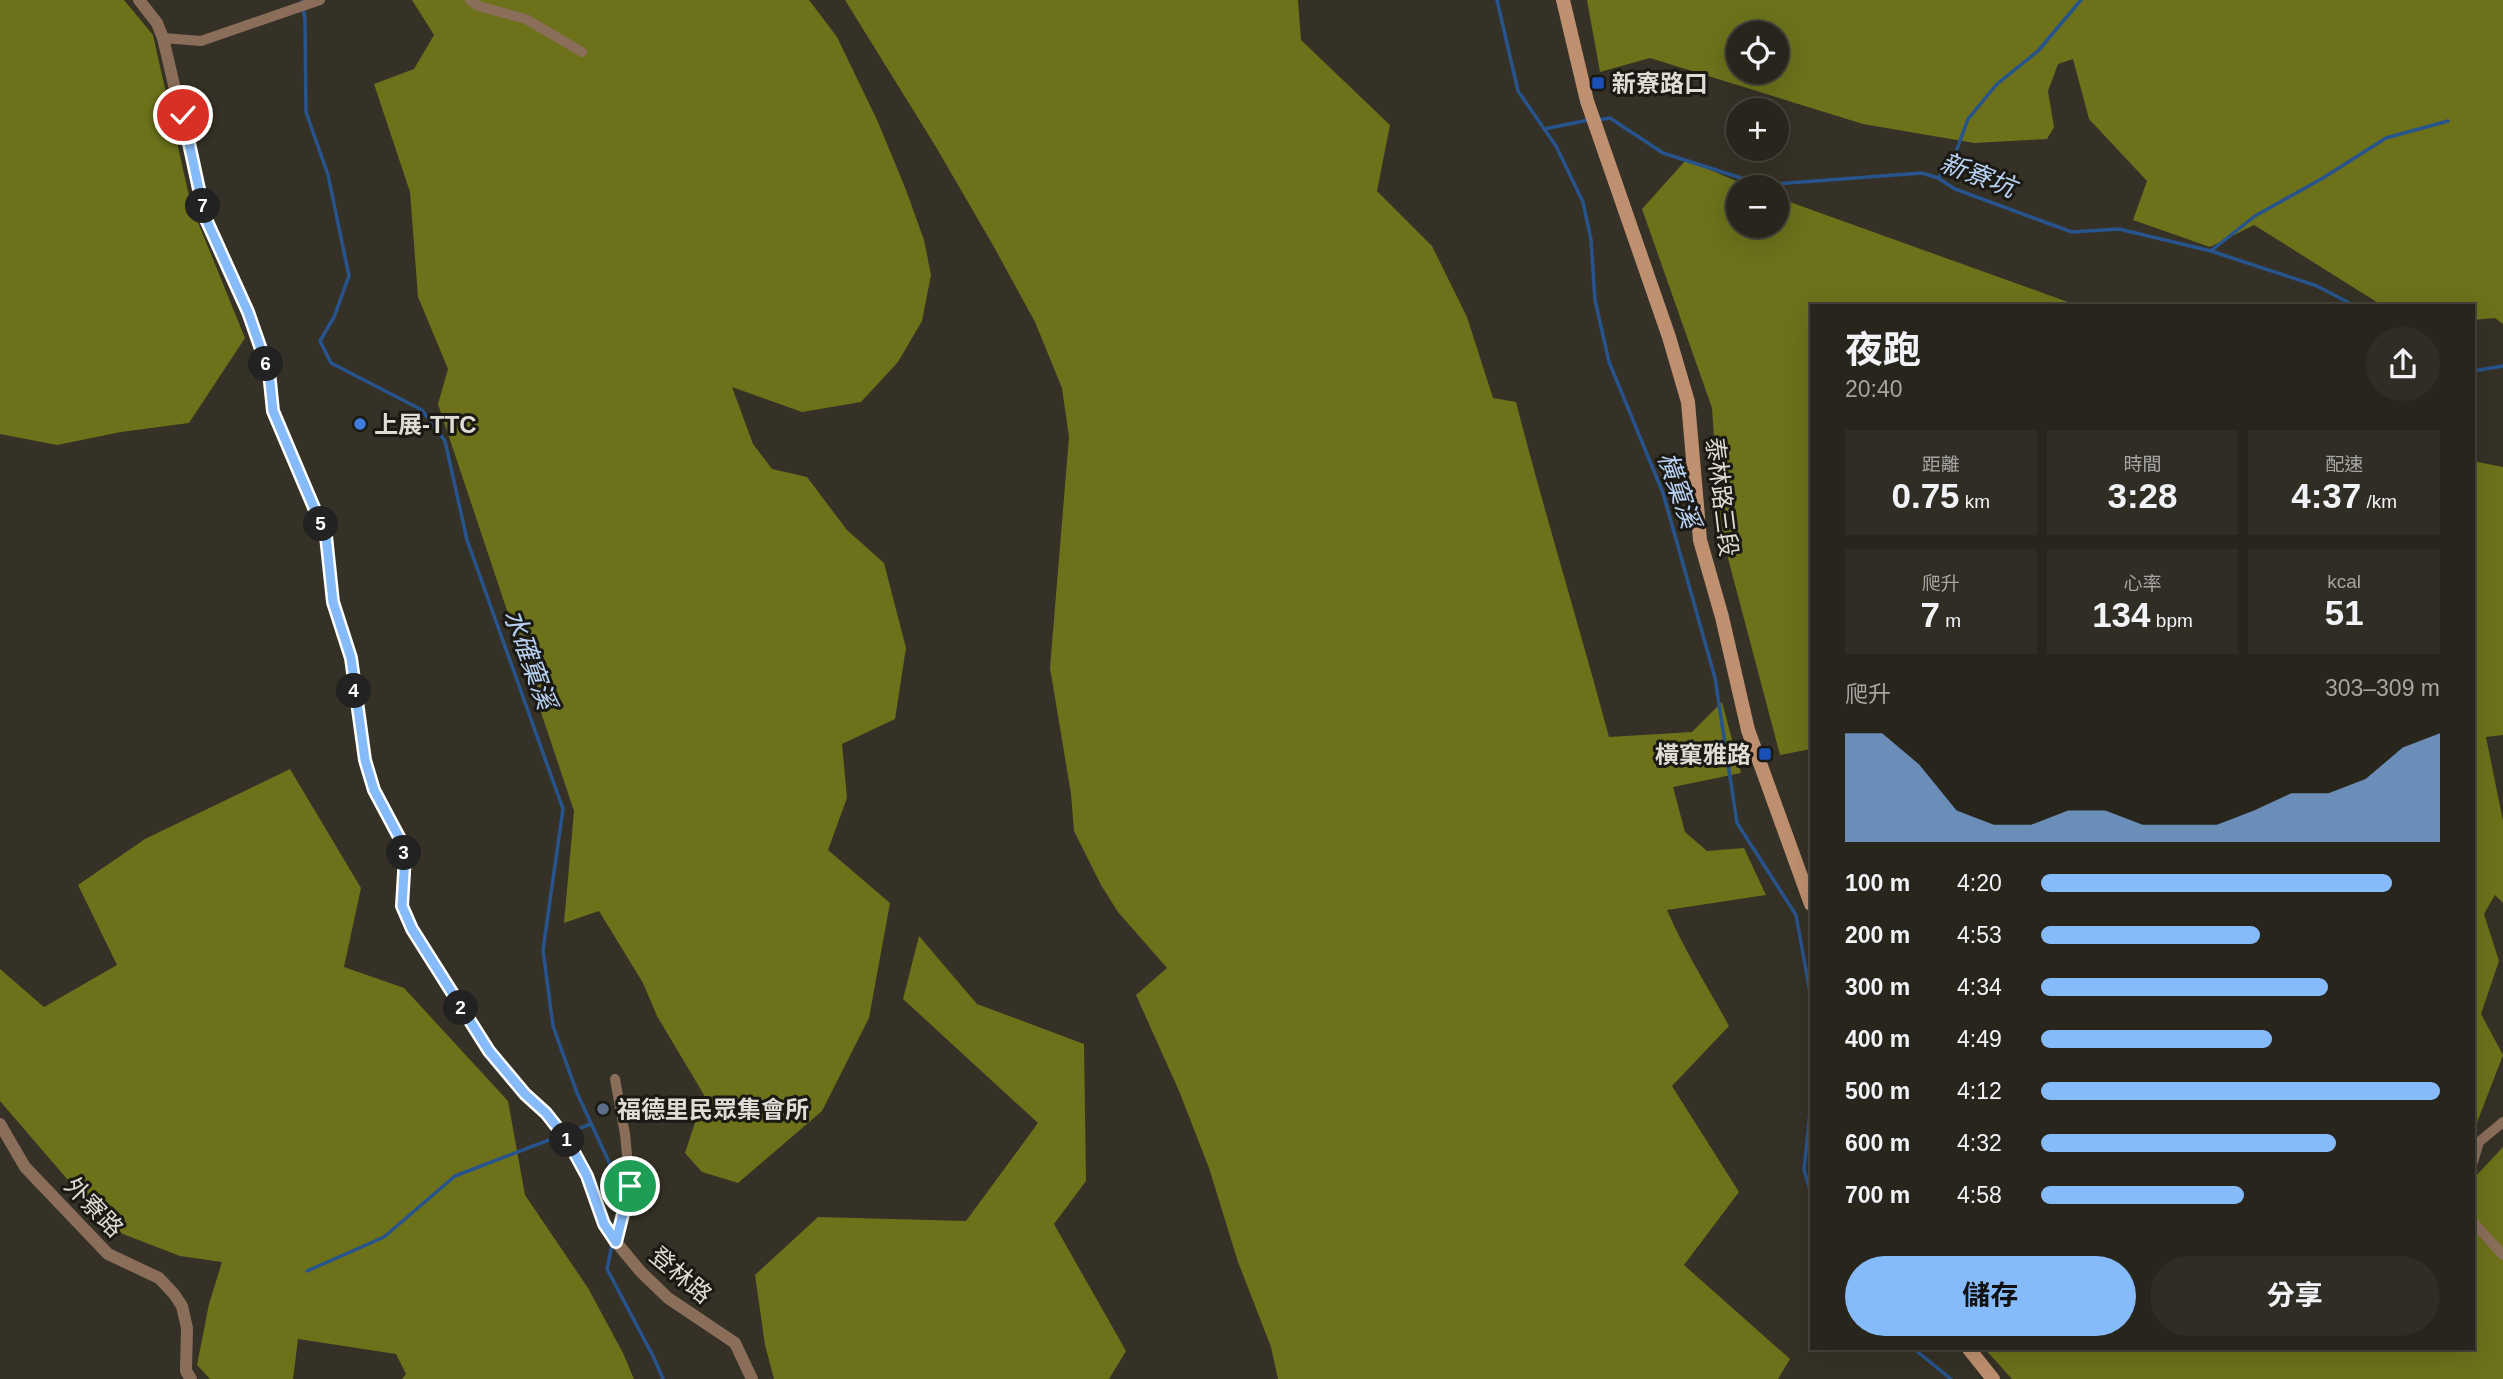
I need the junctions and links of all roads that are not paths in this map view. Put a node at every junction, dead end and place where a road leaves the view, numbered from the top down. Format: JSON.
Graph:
{"nodes":[{"id":1,"x":139,"y":0,"type":"edge"},
{"id":2,"x":320,"y":0,"type":"edge"},
{"id":3,"x":470,"y":0,"type":"edge"},
{"id":4,"x":1563,"y":0,"type":"edge"},
{"id":5,"x":163,"y":38,"type":"junction"},
{"id":6,"x":582,"y":51,"type":"dead end"},
{"id":7,"x":1810,"y":901,"type":"edge"},
{"id":8,"x":615,"y":1079,"type":"dead end"},
{"id":9,"x":2503,"y":1122,"type":"edge"},
{"id":10,"x":0,"y":1124,"type":"edge"},
{"id":11,"x":2475,"y":1155,"type":"edge"},
{"id":12,"x":2475,"y":1224,"type":"edge"},
{"id":13,"x":612,"y":1237,"type":"junction"},
{"id":14,"x":2503,"y":1255,"type":"edge"},
{"id":15,"x":1970,"y":1350,"type":"edge"},
{"id":16,"x":191,"y":1379,"type":"edge"},
{"id":17,"x":752,"y":1379,"type":"edge"},
{"id":18,"x":1993,"y":1379,"type":"edge"}],
"edges":[{"from":1,"to":5,"type":"street","name":"登林路"},
{"from":2,"to":5,"type":"street"},
{"from":3,"to":6,"type":"street"},
{"from":4,"to":7,"type":"main road","name":"泰林路三段"},
{"from":5,"to":13,"type":"street","name":"登林路"},
{"from":8,"to":13,"type":"street"},
{"from":9,"to":11,"type":"street"},
{"from":10,"to":16,"type":"street","name":"外寮路"},
{"from":12,"to":14,"type":"street"},
{"from":13,"to":17,"type":"street","name":"登林路"},
{"from":15,"to":18,"type":"main road"}]}
